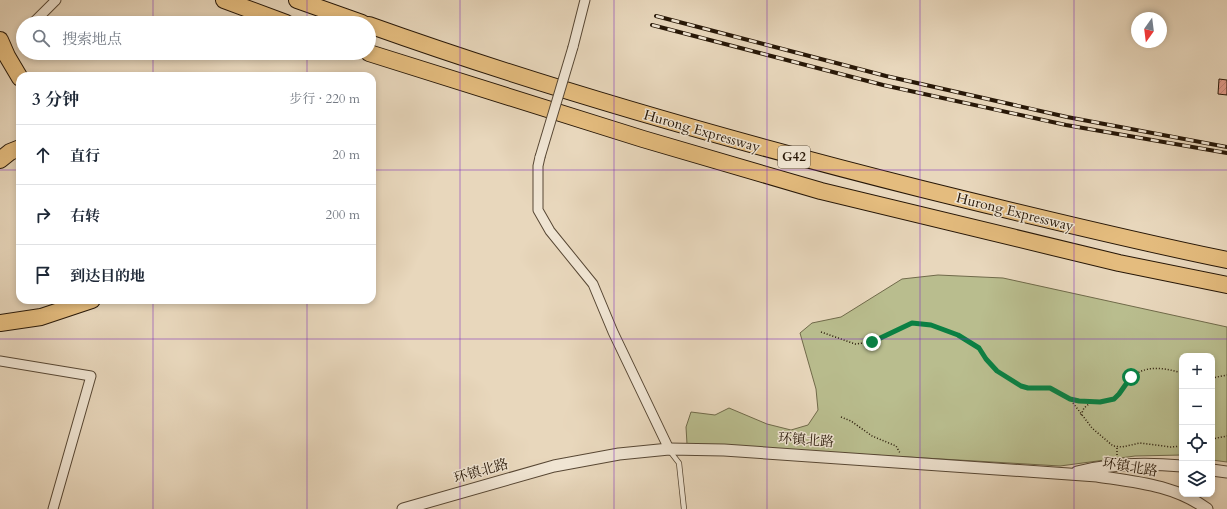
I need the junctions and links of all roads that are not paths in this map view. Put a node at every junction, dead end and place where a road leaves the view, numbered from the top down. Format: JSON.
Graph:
{"nodes":[{"id":1,"x":56,"y":0,"type":"edge"},
{"id":2,"x":224,"y":0,"type":"edge"},
{"id":3,"x":297,"y":0,"type":"edge"},
{"id":4,"x":585,"y":0,"type":"edge"},
{"id":5,"x":40,"y":16,"type":"edge"},
{"id":6,"x":267,"y":16,"type":"edge"},
{"id":7,"x":342,"y":16,"type":"edge"},
{"id":8,"x":376,"y":28,"type":"edge"},
{"id":9,"x":0,"y":40,"type":"edge"},
{"id":10,"x":376,"y":54,"type":"edge"},
{"id":11,"x":16,"y":72,"type":"edge"},
{"id":12,"x":16,"y":150,"type":"edge"},
{"id":13,"x":0,"y":160,"type":"edge"},
{"id":14,"x":1227,"y":260,"type":"edge"},
{"id":15,"x":1227,"y":285,"type":"edge"},
{"id":16,"x":49,"y":304,"type":"edge"},
{"id":17,"x":80,"y":304,"type":"edge"},
{"id":18,"x":0,"y":319,"type":"edge"},
{"id":19,"x":0,"y":361,"type":"edge"},
{"id":20,"x":669,"y":449,"type":"junction"},
{"id":21,"x":1179,"y":466,"type":"edge"},
{"id":22,"x":1215,"y":470,"type":"edge"},
{"id":23,"x":1227,"y":472,"type":"edge"},
{"id":24,"x":1068,"y":474,"type":"junction"},
{"id":25,"x":53,"y":509,"type":"edge"},
{"id":26,"x":403,"y":509,"type":"edge"},
{"id":27,"x":684,"y":509,"type":"edge"},
{"id":28,"x":1207,"y":509,"type":"edge"}],
"edges":[{"from":1,"to":5,"type":"street"},
{"from":2,"to":6,"type":"highway"},
{"from":3,"to":7,"type":"highway"},
{"from":4,"to":20,"type":"street","bridge":true},
{"from":8,"to":14,"type":"highway","name":"Hurong Expressway","number":"G42"},
{"from":9,"to":11,"type":"highway"},
{"from":10,"to":15,"type":"highway","name":"Hurong Expressway","number":"G42"},
{"from":12,"to":13,"type":"highway"},
{"from":16,"to":18,"type":"highway"},
{"from":17,"to":18,"type":"highway"},
{"from":19,"to":25,"type":"street"},
{"from":20,"to":24,"type":"street","name":"环镇北路"},
{"from":20,"to":26,"type":"street","name":"环镇北路"},
{"from":20,"to":27,"type":"lane"},
{"from":21,"to":24,"type":"street"},
{"from":22,"to":23,"type":"street"},
{"from":24,"to":28,"type":"street","name":"环镇北路"}]}
